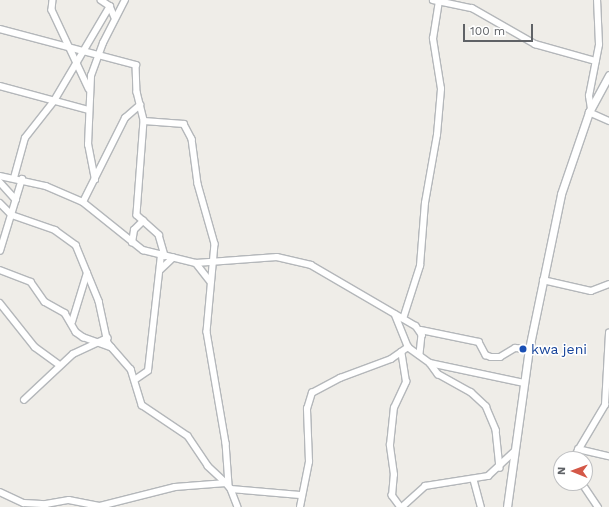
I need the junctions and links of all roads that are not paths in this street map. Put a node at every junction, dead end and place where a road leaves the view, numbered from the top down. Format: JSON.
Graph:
{"nodes":[{"id":1,"x":53,"y":0,"type":"edge"},
{"id":2,"x":101,"y":0,"type":"edge"},
{"id":3,"x":125,"y":0,"type":"edge"},
{"id":4,"x":597,"y":0,"type":"edge"},
{"id":5,"x":437,"y":1,"type":"edge"},
{"id":6,"x":110,"y":6,"type":"junction"},
{"id":7,"x":116,"y":18,"type":"junction"},
{"id":8,"x":0,"y":29,"type":"edge"},
{"id":9,"x":69,"y":46,"type":"junction"},
{"id":10,"x":82,"y":50,"type":"junction"},
{"id":11,"x":99,"y":54,"type":"junction"},
{"id":12,"x":76,"y":60,"type":"junction"},
{"id":13,"x":596,"y":61,"type":"junction"},
{"id":14,"x":609,"y":75,"type":"edge"},
{"id":15,"x":0,"y":86,"type":"edge"},
{"id":16,"x":89,"y":89,"type":"junction"},
{"id":17,"x":54,"y":101,"type":"junction"},
{"id":18,"x":140,"y":105,"type":"junction"},
{"id":19,"x":89,"y":110,"type":"junction"},
{"id":20,"x":590,"y":111,"type":"junction"},
{"id":21,"x":609,"y":120,"type":"edge"},
{"id":22,"x":144,"y":122,"type":"junction"},
{"id":23,"x":0,"y":176,"type":"edge"},
{"id":24,"x":14,"y":178,"type":"junction"},
{"id":25,"x":22,"y":180,"type":"junction"},
{"id":26,"x":95,"y":180,"type":"junction"},
{"id":27,"x":0,"y":182,"type":"edge"},
{"id":28,"x":16,"y":200,"type":"junction"},
{"id":29,"x":84,"y":202,"type":"junction"},
{"id":30,"x":0,"y":203,"type":"edge"},
{"id":31,"x":12,"y":215,"type":"junction"},
{"id":32,"x":143,"y":221,"type":"junction"},
{"id":33,"x":132,"y":243,"type":"junction"},
{"id":34,"x":0,"y":251,"type":"edge"},
{"id":35,"x":163,"y":255,"type":"junction"},
{"id":36,"x":174,"y":258,"type":"junction"},
{"id":37,"x":214,"y":262,"type":"junction"},
{"id":38,"x":196,"y":263,"type":"junction"},
{"id":39,"x":0,"y":270,"type":"edge"},
{"id":40,"x":160,"y":270,"type":"junction"},
{"id":41,"x":87,"y":272,"type":"junction"},
{"id":42,"x":543,"y":280,"type":"junction"},
{"id":43,"x":210,"y":281,"type":"junction"},
{"id":44,"x":609,"y":284,"type":"edge"},
{"id":45,"x":0,"y":303,"type":"edge"},
{"id":46,"x":394,"y":313,"type":"junction"},
{"id":47,"x":403,"y":319,"type":"junction"},
{"id":48,"x":72,"y":322,"type":"junction"},
{"id":49,"x":420,"y":330,"type":"junction"},
{"id":50,"x":609,"y":333,"type":"edge"},
{"id":51,"x":107,"y":338,"type":"junction"},
{"id":52,"x":96,"y":342,"type":"junction"},
{"id":53,"x":111,"y":347,"type":"junction"},
{"id":54,"x":408,"y":347,"type":"junction"},
{"id":55,"x":528,"y":349,"type":"junction"},
{"id":56,"x":401,"y":352,"type":"junction"},
{"id":57,"x":420,"y":355,"type":"junction"},
{"id":58,"x":430,"y":363,"type":"junction"},
{"id":59,"x":60,"y":365,"type":"junction"},
{"id":60,"x":136,"y":379,"type":"junction"},
{"id":61,"x":524,"y":383,"type":"junction"},
{"id":62,"x":24,"y":400,"type":"dead end"},
{"id":63,"x":578,"y":449,"type":"joint"},
{"id":64,"x":515,"y":452,"type":"junction"},
{"id":65,"x":609,"y":456,"type":"edge"},
{"id":66,"x":500,"y":468,"type":"junction"},
{"id":67,"x":474,"y":480,"type":"junction"},
{"id":68,"x":229,"y":486,"type":"junction"},
{"id":69,"x":587,"y":491,"type":"edge"},
{"id":70,"x":0,"y":492,"type":"edge"},
{"id":71,"x":300,"y":496,"type":"junction"},
{"id":72,"x":25,"y":505,"type":"edge"},
{"id":73,"x":238,"y":507,"type":"edge"},
{"id":74,"x":300,"y":507,"type":"edge"},
{"id":75,"x":401,"y":507,"type":"edge"},
{"id":76,"x":482,"y":507,"type":"edge"},
{"id":77,"x":507,"y":507,"type":"edge"},
{"id":78,"x":598,"y":507,"type":"edge"}],
"edges":[{"from":1,"to":9,"type":"street"},
{"from":2,"to":6,"type":"street"},
{"from":3,"to":7,"type":"street"},
{"from":4,"to":13,"type":"street"},
{"from":5,"to":13,"type":"street"},
{"from":5,"to":47,"type":"street"},
{"from":6,"to":7,"type":"street"},
{"from":6,"to":10,"type":"street"},
{"from":7,"to":11,"type":"street"},
{"from":8,"to":9,"type":"street"},
{"from":9,"to":10,"type":"street"},
{"from":9,"to":12,"type":"street"},
{"from":10,"to":11,"type":"street"},
{"from":10,"to":12,"type":"street"},
{"from":11,"to":16,"type":"street"},
{"from":11,"to":18,"type":"street"},
{"from":12,"to":16,"type":"street"},
{"from":12,"to":17,"type":"street"},
{"from":13,"to":20,"type":"street"},
{"from":14,"to":20,"type":"street"},
{"from":15,"to":17,"type":"street"},
{"from":16,"to":19,"type":"street"},
{"from":17,"to":19,"type":"street"},
{"from":17,"to":24,"type":"street"},
{"from":18,"to":22,"type":"street"},
{"from":18,"to":26,"type":"street"},
{"from":19,"to":26,"type":"street"},
{"from":20,"to":21,"type":"street"},
{"from":20,"to":42,"type":"street"},
{"from":22,"to":32,"type":"street"},
{"from":22,"to":37,"type":"street"},
{"from":23,"to":24,"type":"street"},
{"from":24,"to":25,"type":"street"},
{"from":25,"to":28,"type":"street"},
{"from":25,"to":29,"type":"street"},
{"from":26,"to":29,"type":"street"},
{"from":27,"to":28,"type":"street"},
{"from":28,"to":31,"type":"street"},
{"from":29,"to":33,"type":"street"},
{"from":30,"to":31,"type":"street"},
{"from":31,"to":34,"type":"street"},
{"from":31,"to":41,"type":"street"},
{"from":32,"to":33,"type":"street"},
{"from":32,"to":35,"type":"street"},
{"from":33,"to":35,"type":"street"},
{"from":35,"to":36,"type":"street"},
{"from":35,"to":40,"type":"street"},
{"from":36,"to":38,"type":"street"},
{"from":36,"to":40,"type":"street"},
{"from":37,"to":38,"type":"street"},
{"from":37,"to":43,"type":"street"},
{"from":37,"to":46,"type":"street"},
{"from":38,"to":43,"type":"street"},
{"from":39,"to":48,"type":"street"},
{"from":40,"to":60,"type":"street"},
{"from":41,"to":48,"type":"street"},
{"from":41,"to":51,"type":"street"},
{"from":42,"to":44,"type":"street"},
{"from":42,"to":55,"type":"street"},
{"from":43,"to":68,"type":"street"},
{"from":45,"to":59,"type":"street"},
{"from":46,"to":47,"type":"street"},
{"from":46,"to":54,"type":"street"},
{"from":47,"to":49,"type":"street"},
{"from":48,"to":52,"type":"street"},
{"from":49,"to":55,"type":"street"},
{"from":49,"to":57,"type":"street"},
{"from":50,"to":63,"type":"street"},
{"from":51,"to":52,"type":"street"},
{"from":51,"to":53,"type":"street"},
{"from":52,"to":53,"type":"street"},
{"from":52,"to":59,"type":"street"},
{"from":53,"to":60,"type":"street"},
{"from":54,"to":56,"type":"street"},
{"from":54,"to":57,"type":"street"},
{"from":55,"to":61,"type":"street"},
{"from":56,"to":71,"type":"street"},
{"from":56,"to":75,"type":"street"},
{"from":57,"to":58,"type":"street"},
{"from":58,"to":61,"type":"street"},
{"from":58,"to":66,"type":"street"},
{"from":59,"to":62,"type":"street"},
{"from":60,"to":68,"type":"street"},
{"from":61,"to":64,"type":"street"},
{"from":63,"to":65,"type":"street"},
{"from":64,"to":66,"type":"street"},
{"from":64,"to":77,"type":"street"},
{"from":66,"to":67,"type":"street"},
{"from":67,"to":75,"type":"street"},
{"from":67,"to":76,"type":"street"},
{"from":68,"to":71,"type":"street"},
{"from":68,"to":72,"type":"street"},
{"from":68,"to":73,"type":"street"},
{"from":69,"to":78,"type":"street"},
{"from":70,"to":72,"type":"street"},
{"from":71,"to":74,"type":"street"}]}
